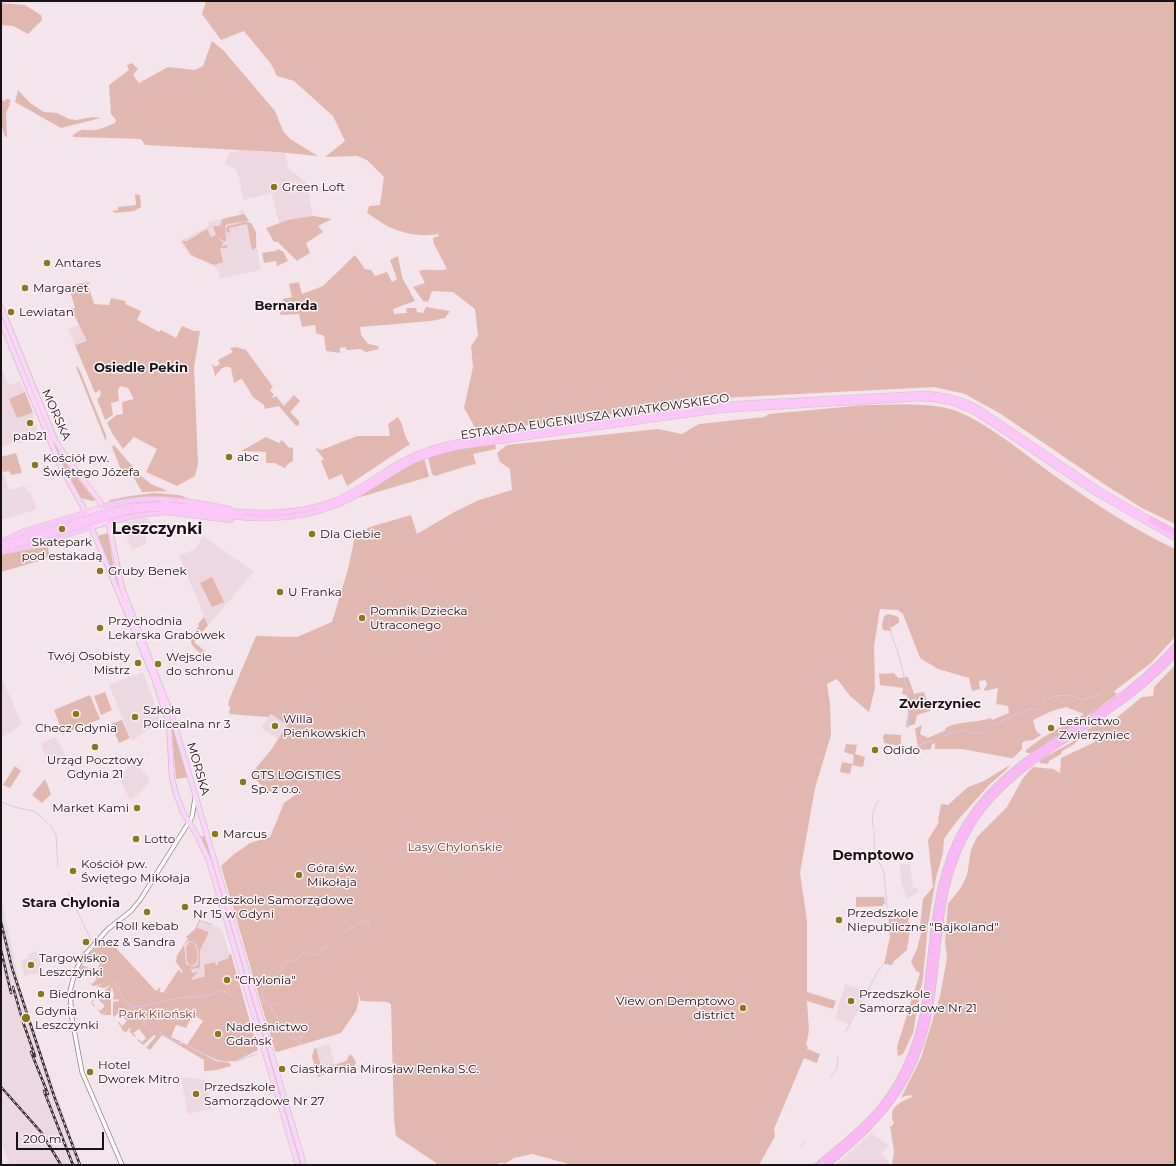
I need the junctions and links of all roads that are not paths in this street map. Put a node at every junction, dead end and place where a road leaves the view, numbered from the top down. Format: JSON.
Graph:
{"nodes":[{"id":1,"x":1,"y":307,"type":"edge"},
{"id":2,"x":1,"y":321,"type":"edge"},
{"id":3,"x":922,"y":396,"type":"junction"},
{"id":4,"x":415,"y":458,"type":"junction"},
{"id":5,"x":136,"y":500,"type":"junction"},
{"id":6,"x":162,"y":506,"type":"junction"},
{"id":7,"x":103,"y":507,"type":"junction"},
{"id":8,"x":245,"y":512,"type":"junction"},
{"id":9,"x":85,"y":513,"type":"junction"},
{"id":10,"x":138,"y":514,"type":"junction"},
{"id":11,"x":254,"y":518,"type":"junction"},
{"id":12,"x":1151,"y":520,"type":"joint"},
{"id":13,"x":109,"y":522,"type":"junction"},
{"id":14,"x":91,"y":528,"type":"junction"},
{"id":15,"x":1175,"y":533,"type":"edge"},
{"id":16,"x":1175,"y":538,"type":"edge"},
{"id":17,"x":1,"y":542,"type":"edge"},
{"id":18,"x":1,"y":545,"type":"edge"},
{"id":19,"x":1,"y":551,"type":"edge"},
{"id":20,"x":1175,"y":647,"type":"edge"},
{"id":21,"x":1175,"y":654,"type":"edge"},
{"id":22,"x":1017,"y":770,"type":"junction"},
{"id":23,"x":195,"y":794,"type":"junction"},
{"id":24,"x":189,"y":822,"type":"junction"},
{"id":25,"x":184,"y":831,"type":"junction"},
{"id":26,"x":194,"y":831,"type":"junction"},
{"id":27,"x":122,"y":1165,"type":"edge"},
{"id":28,"x":298,"y":1165,"type":"edge"},
{"id":29,"x":304,"y":1165,"type":"edge"},
{"id":30,"x":818,"y":1165,"type":"edge"},
{"id":31,"x":826,"y":1165,"type":"edge"}],
"edges":[{"from":1,"to":7,"type":"main road","name":"MORSKA"},
{"from":2,"to":9,"type":"main road","name":"MORSKA"},
{"from":3,"to":4,"type":"highway","name":"ESTAKADA EUGENIUSZA KWIATKOWSKIEGO"},
{"from":3,"to":12,"type":"highway","name":"ESTAKADA EUGENIUSZA KWIATKOWSKIEGO"},
{"from":3,"to":16,"type":"highway","name":"ESTAKADA EUGENIUSZA KWIATKOWSKIEGO"},
{"from":4,"to":8,"type":"highway","name":"ESTAKADA EUGENIUSZA KWIATKOWSKIEGO"},
{"from":4,"to":11,"type":"highway","name":"ESTAKADA EUGENIUSZA KWIATKOWSKIEGO"},
{"from":5,"to":7,"type":"highway"},
{"from":5,"to":8,"type":"highway"},
{"from":5,"to":10,"type":"highway"},
{"from":6,"to":8,"type":"highway","name":"ESTAKADA EUGENIUSZA KWIATKOWSKIEGO"},
{"from":6,"to":11,"type":"highway","name":"ESTAKADA EUGENIUSZA KWIATKOWSKIEGO"},
{"from":6,"to":18,"type":"highway","name":"ESTAKADA EUGENIUSZA KWIATKOWSKIEGO","bridge":true},
{"from":6,"to":19,"type":"highway","name":"ESTAKADA EUGENIUSZA KWIATKOWSKIEGO","bridge":true},
{"from":7,"to":9,"type":"main road"},
{"from":7,"to":13,"type":"main road","name":"MORSKA"},
{"from":9,"to":14,"type":"main road","name":"MORSKA"},
{"from":9,"to":17,"type":"highway"},
{"from":10,"to":11,"type":"highway"},
{"from":10,"to":13,"type":"highway"},
{"from":12,"to":15,"type":"highway","name":"ESTAKADA EUGENIUSZA KWIATKOWSKIEGO"},
{"from":13,"to":14,"type":"main road"},
{"from":13,"to":23,"type":"main road","name":"MORSKA"},
{"from":14,"to":19,"type":"highway"},
{"from":14,"to":24,"type":"main road","name":"MORSKA"},
{"from":20,"to":22,"type":"highway"},
{"from":21,"to":22,"type":"highway"},
{"from":22,"to":30,"type":"highway"},
{"from":22,"to":31,"type":"highway"},
{"from":23,"to":24,"type":"street"},
{"from":23,"to":29,"type":"main road","name":"MORSKA"},
{"from":24,"to":25,"type":"street"},
{"from":24,"to":26,"type":"main road","name":"MORSKA"},
{"from":25,"to":26,"type":"street"},
{"from":25,"to":27,"type":"street"},
{"from":26,"to":28,"type":"main road","name":"MORSKA"}]}
